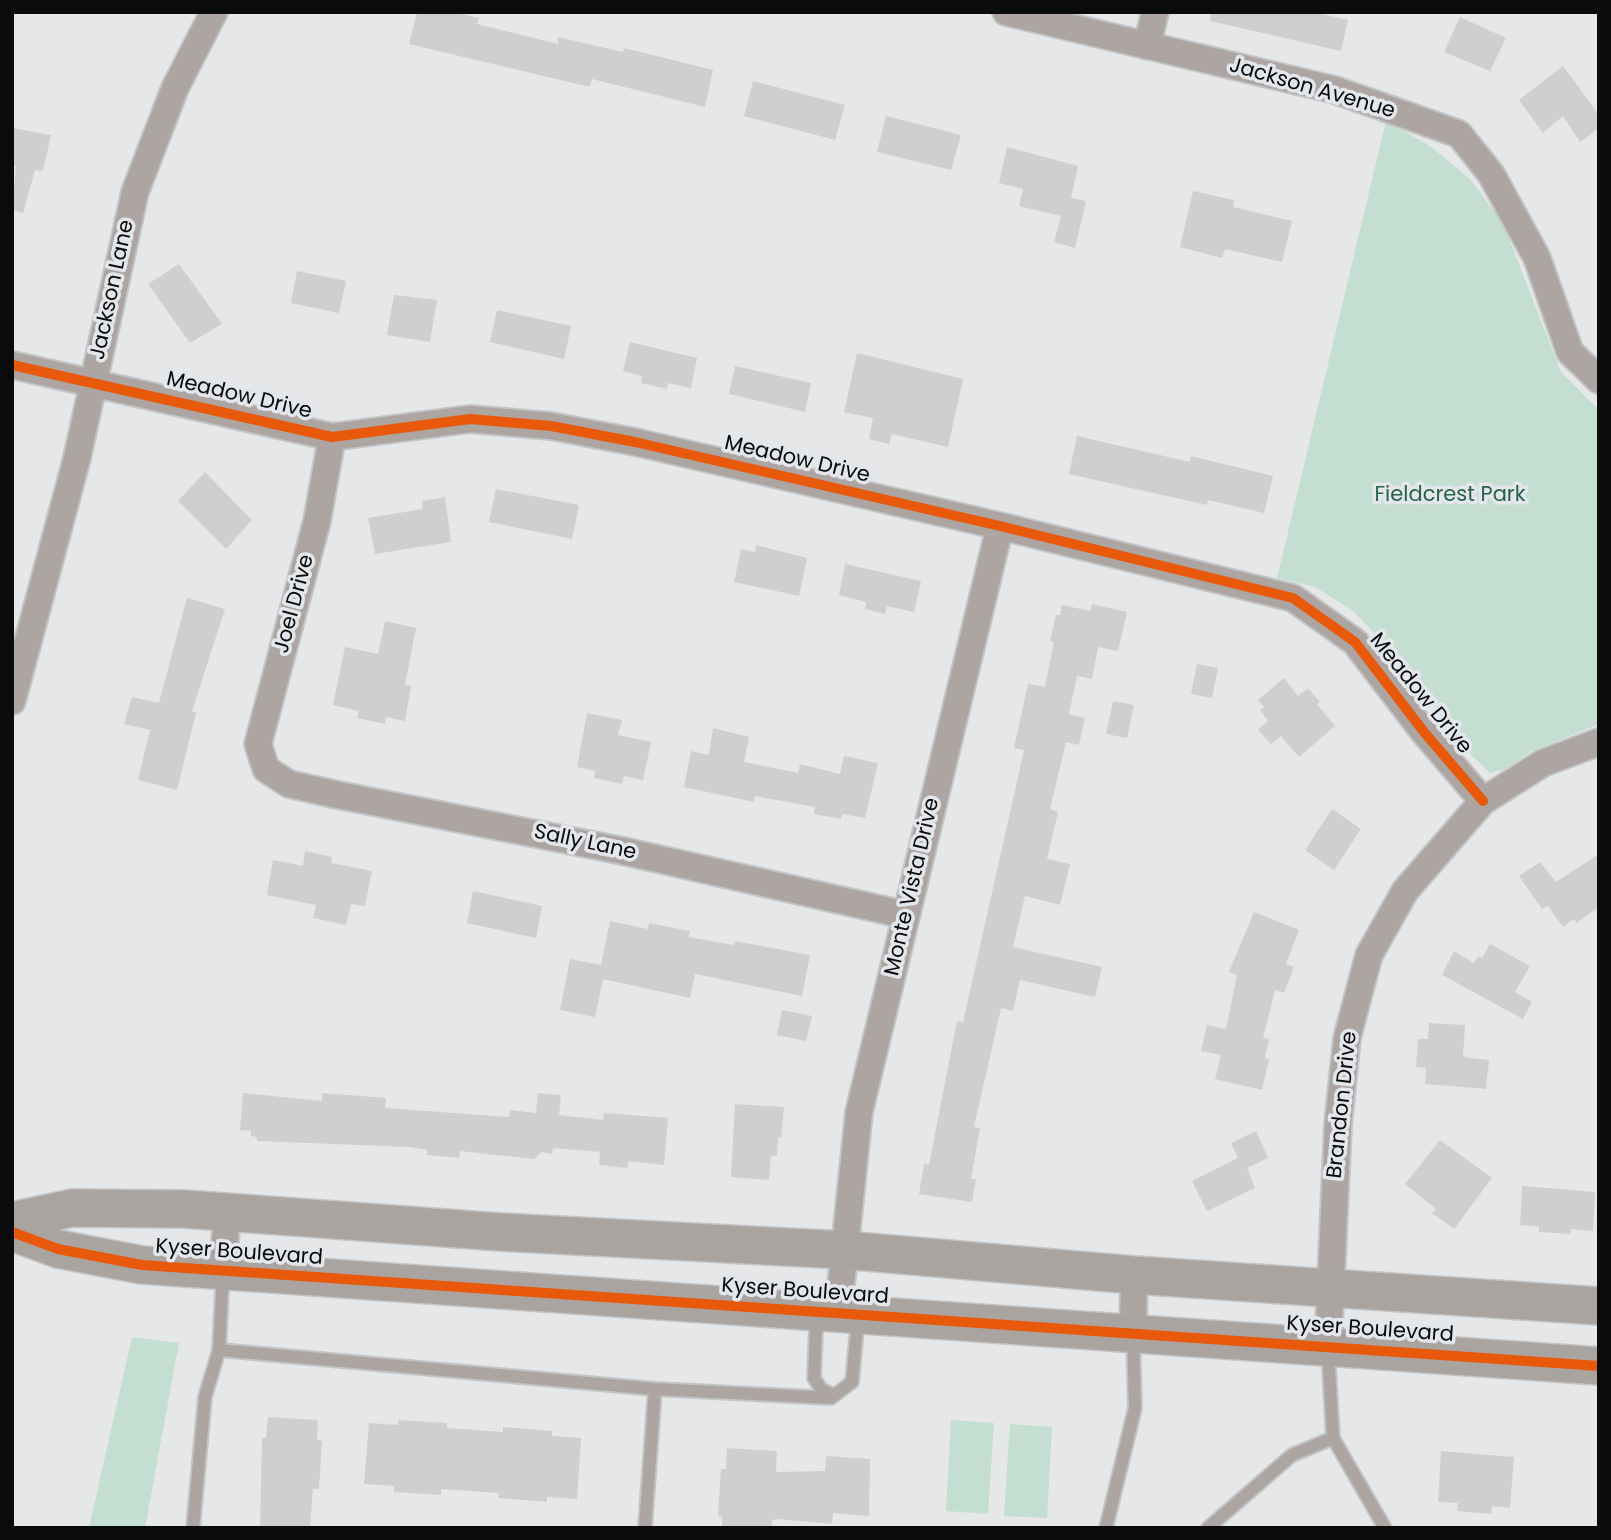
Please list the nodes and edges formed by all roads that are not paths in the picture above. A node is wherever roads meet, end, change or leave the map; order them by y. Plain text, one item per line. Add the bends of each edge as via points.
1 (214, 12) edge
2 (1006, 12) edge
3 (1155, 12) edge
4 (1147, 46) junction
5 (12, 365) edge
6 (1599, 380) edge
7 (93, 384) junction
8 (332, 437) junction
9 (1000, 526) junction
10 (12, 701) edge
11 (1599, 742) edge
12 (266, 769) joint
13 (1483, 801) junction
14 (906, 915) junction
15 (227, 1212) junction
16 (12, 1221) edge
17 (12, 1232) edge
18 (844, 1250) junction
19 (223, 1272) junction
20 (1135, 1275) junction
21 (1328, 1287) junction
22 (1599, 1306) edge
23 (838, 1314) junction
24 (1133, 1333) junction
25 (1328, 1347) junction
26 (219, 1350) junction
27 (1599, 1366) edge
28 (655, 1389) junction
29 (833, 1395) junction
30 (1333, 1438) junction
31 (193, 1528) edge
32 (645, 1528) edge
33 (1106, 1528) edge
34 (1208, 1528) edge
35 (1385, 1528) edge

1 - 7 street, Jackson Lane via 176,88 135,192
2 - 4 street, Jackson Avenue
3 - 4 street
4 - 6 street, Jackson Avenue via 1335,90 1459,134 1491,174 1537,258 1570,352
5 - 7 street, Meadow Drive
7 - 8 street, Meadow Drive
7 - 10 street, Jackson Lane via 78,458
8 - 9 street, Meadow Drive via 470,419 551,426
8 - 12 street, Joel Drive via 317,521 258,744
9 - 13 street, Meadow Drive via 1293,598 1355,642
9 - 14 street, Monte Vista Drive
11 - 13 street, Brandon Drive via 1543,762
12 - 14 street, Sally Lane via 289,784 623,850
13 - 21 street, Brandon Drive via 1405,891 1369,955 1347,1038
14 - 18 street, Monte Vista Drive via 859,1112
15 - 16 street, Kyser Boulevard via 72,1208
15 - 18 street, Kyser Boulevard
15 - 19 street
17 - 19 street, Kyser Boulevard via 82,1254
18 - 20 street, Kyser Boulevard
18 - 23 street, Monte Vista Drive
19 - 23 street, Kyser Boulevard
19 - 26 lane
20 - 21 street, Kyser Boulevard
20 - 24 street
21 - 22 street, Kyser Boulevard
21 - 25 street, Brandon Drive
23 - 24 street, Kyser Boulevard
23 - 29 lane via 857,1329 852,1382
23 - 29 lane via 816,1329 814,1378 821,1389
24 - 25 street, Kyser Boulevard
24 - 33 lane via 1135,1408
25 - 27 street, Kyser Boulevard
25 - 30 lane
26 - 28 lane
26 - 31 lane via 205,1397
28 - 29 lane
28 - 32 lane
30 - 34 lane via 1292,1455
30 - 35 lane

